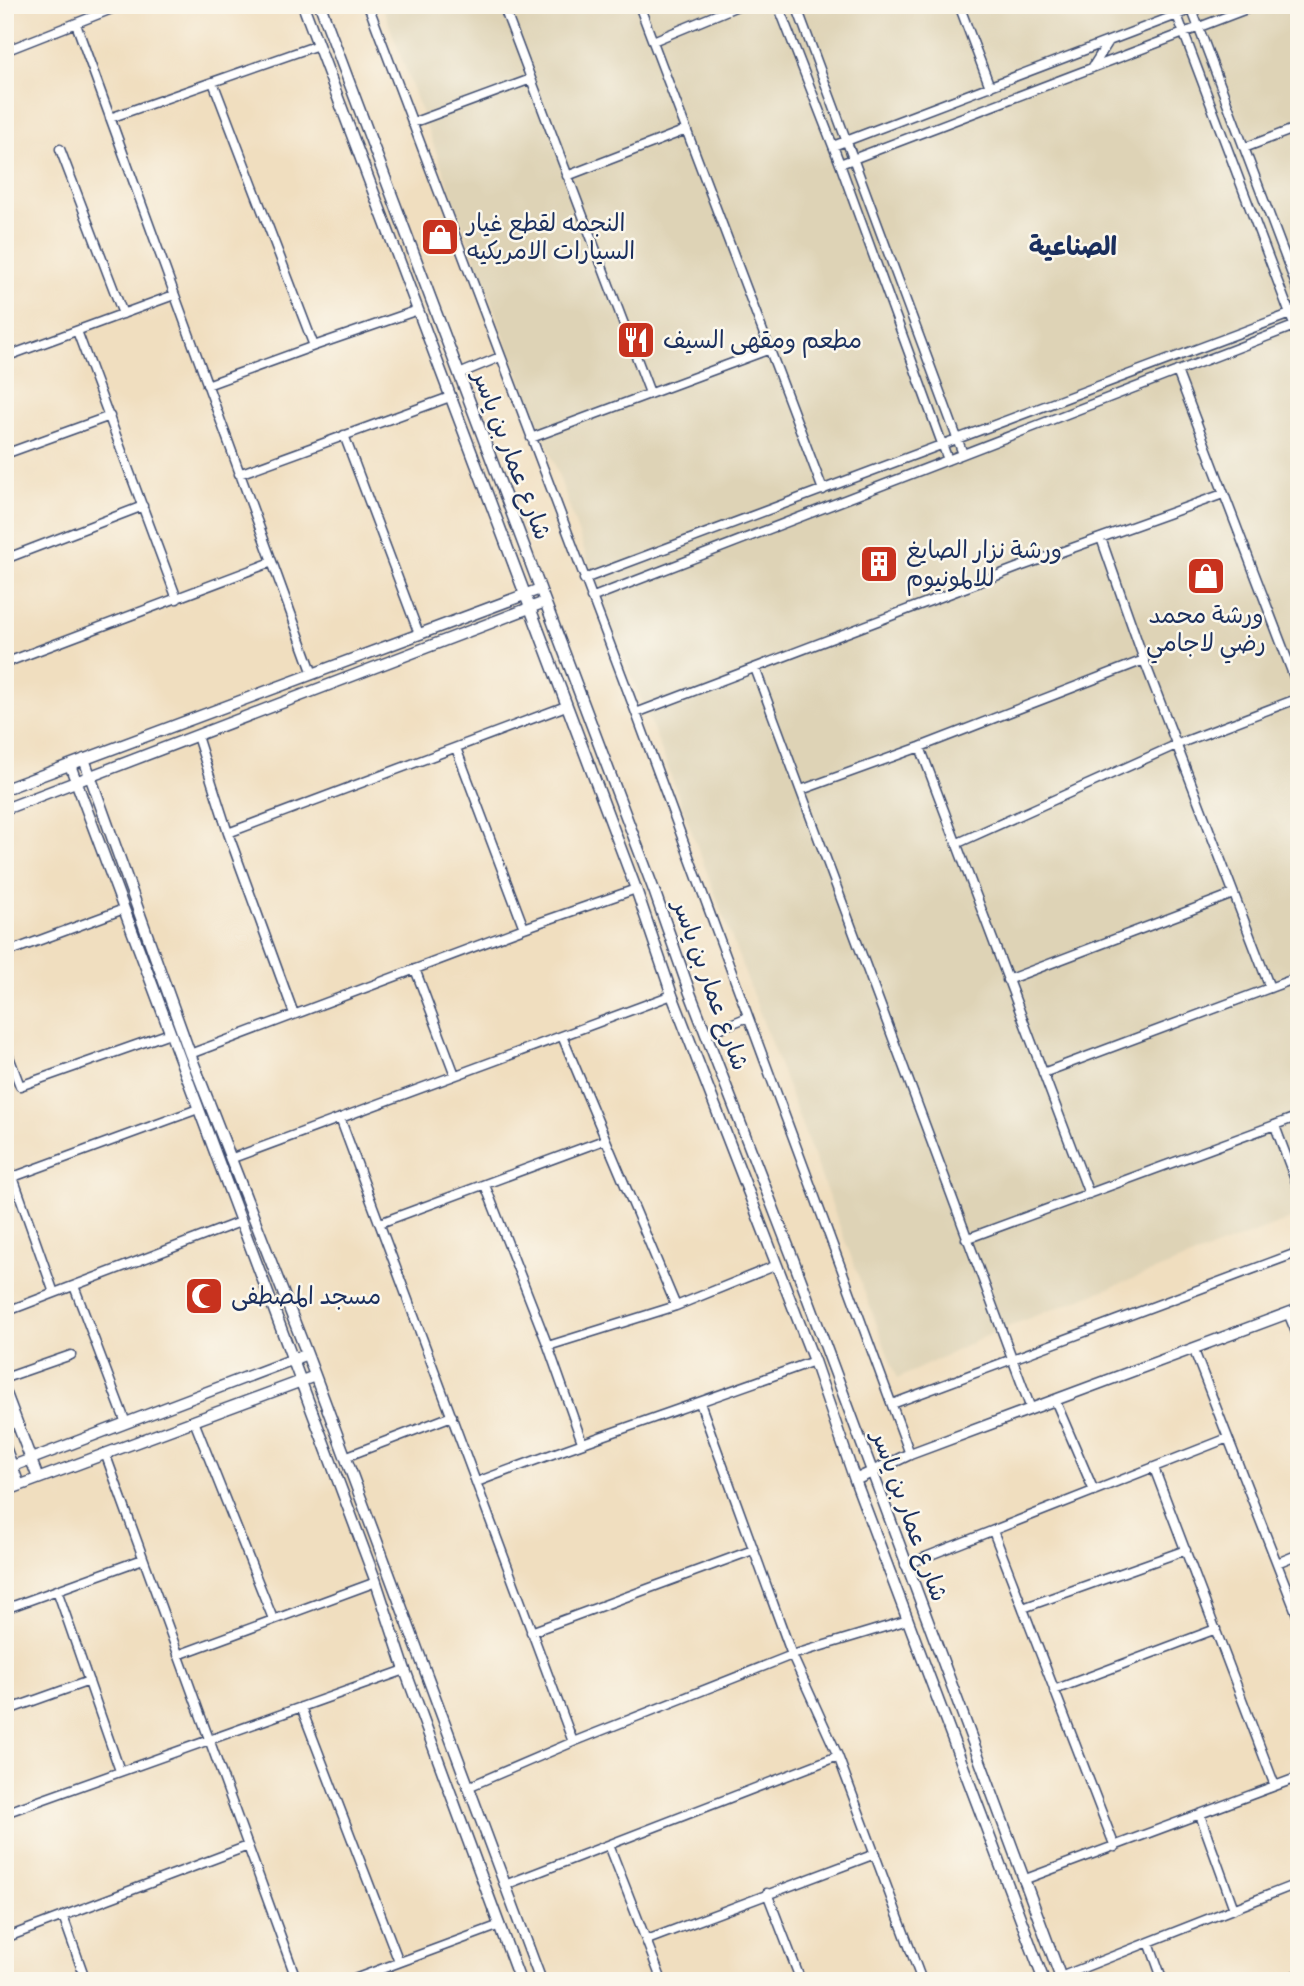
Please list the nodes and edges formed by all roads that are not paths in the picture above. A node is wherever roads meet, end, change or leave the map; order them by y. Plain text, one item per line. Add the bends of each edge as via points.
1 (122, 5) edge
2 (303, 5) edge
3 (320, 5) edge
4 (368, 5) edge
5 (503, 5) edge
6 (639, 5) edge
7 (740, 5) edge
8 (778, 5) edge
9 (796, 5) edge
10 (959, 5) edge
11 (1203, 5) edge
12 (1257, 5) edge
13 (1192, 10) junction
14 (1177, 15) junction
15 (76, 24) junction
16 (1198, 27) junction
17 (1183, 33) junction
18 (653, 41) junction
19 (1109, 41) junction
20 (318, 45) junction
21 (5, 51) edge
22 (1093, 68) junction
23 (531, 79) junction
24 (213, 82) junction
25 (990, 87) junction
26 (110, 118) junction
27 (412, 123) junction
28 (1299, 127) edge
29 (686, 130) junction
30 (846, 142) junction
31 (833, 146) junction
32 (1244, 148) junction
33 (60, 149) dead end
34 (853, 159) junction
35 (840, 164) junction
36 (567, 176) junction
37 (1299, 293) edge
38 (174, 295) junction
39 (1299, 304) edge
40 (418, 310) junction
41 (123, 314) junction
42 (1294, 315) edge
43 (1294, 326) junction
44 (77, 331) junction
45 (1299, 338) edge
46 (314, 346) junction
47 (769, 349) junction
48 (5, 357) edge
49 (500, 357) junction
50 (1177, 371) junction
51 (459, 374) junction
52 (207, 385) junction
53 (650, 393) junction
54 (450, 397) junction
55 (110, 416) junction
56 (344, 435) junction
57 (531, 438) junction
58 (958, 439) junction
59 (942, 445) junction
60 (5, 454) edge
61 (963, 454) junction
62 (948, 460) junction
63 (239, 474) junction
64 (823, 490) junction
65 (1223, 494) junction
66 (143, 506) junction
67 (1101, 538) junction
68 (5, 559) edge
69 (272, 562) junction
70 (584, 579) junction
71 (540, 589) junction
72 (525, 595) junction
73 (591, 598) junction
74 (177, 599) junction
75 (545, 602) junction
76 (530, 608) junction
77 (419, 634) junction
78 (1144, 660) junction
79 (5, 663) edge
80 (755, 668) junction
81 (313, 674) junction
82 (1299, 690) edge
83 (1299, 698) edge
84 (566, 706) junction
85 (636, 713) junction
86 (197, 736) junction
87 (1178, 744) junction
88 (920, 747) junction
89 (456, 748) junction
90 (84, 760) junction
91 (70, 765) junction
92 (90, 776) junction
93 (77, 782) junction
94 (5, 789) edge
95 (801, 790) junction
96 (5, 809) edge
97 (228, 833) junction
98 (958, 843) junction
99 (636, 889) junction
100 (1233, 894) junction
101 (124, 909) junction
102 (524, 928) junction
103 (5, 953) edge
104 (415, 969) junction
105 (1299, 977) edge
106 (1007, 979) junction
107 (1270, 988) junction
108 (672, 995) junction
109 (294, 1014) junction
110 (748, 1017) junction
111 (170, 1033) junction
112 (706, 1034) junction
113 (562, 1036) junction
114 (5, 1046) edge
115 (190, 1054) junction
116 (1043, 1073) junction
117 (455, 1075) junction
118 (198, 1110) junction
119 (1299, 1116) edge
120 (340, 1118) junction
121 (1275, 1126) junction
122 (604, 1139) junction
123 (230, 1159) junction
124 (485, 1185) junction
125 (1299, 1190) edge
126 (1089, 1194) junction
127 (240, 1222) junction
128 (380, 1223) junction
129 (966, 1239) junction
130 (1299, 1252) edge
131 (777, 1265) junction
132 (74, 1286) junction
133 (54, 1293) junction
134 (676, 1306) junction
135 (1299, 1309) edge
136 (5, 1312) edge
137 (1288, 1313) junction
138 (1299, 1340) edge
139 (548, 1346) junction
140 (1193, 1348) junction
141 (307, 1354) junction
142 (71, 1355) dead end
143 (292, 1360) junction
144 (814, 1361) junction
145 (1013, 1361) junction
146 (315, 1376) junction
147 (5, 1378) edge
148 (300, 1382) junction
149 (5, 1391) edge
150 (1055, 1400) junction
151 (700, 1403) junction
152 (892, 1404) junction
153 (1031, 1409) junction
154 (452, 1416) junction
155 (194, 1421) junction
156 (126, 1423) junction
157 (1228, 1438) junction
158 (582, 1442) junction
159 (5, 1447) edge
160 (105, 1454) junction
161 (911, 1454) junction
162 (345, 1457) junction
163 (31, 1459) junction
164 (9, 1468) edge
165 (1154, 1468) junction
166 (871, 1474) junction
167 (38, 1478) junction
168 (855, 1480) junction
169 (477, 1482) junction
170 (19, 1485) junction
171 (5, 1490) edge
172 (1094, 1491) junction
173 (993, 1531) junction
174 (753, 1550) junction
175 (1186, 1550) junction
176 (1299, 1554) edge
177 (143, 1559) junction
178 (1277, 1563) junction
179 (905, 1565) junction
180 (376, 1582) junction
181 (57, 1590) junction
182 (1023, 1608) junction
183 (5, 1609) edge
184 (273, 1619) junction
185 (908, 1620) junction
186 (1299, 1620) edge
187 (1216, 1629) junction
188 (531, 1632) junction
189 (178, 1655) junction
190 (792, 1655) junction
191 (405, 1670) junction
192 (89, 1681) junction
193 (1054, 1690) junction
194 (301, 1707) junction
195 (5, 1711) edge
196 (208, 1739) junction
197 (573, 1742) junction
198 (838, 1756) junction
199 (120, 1771) junction
200 (1299, 1777) edge
201 (1276, 1786) junction
202 (468, 1787) junction
203 (5, 1813) edge
204 (1200, 1815) junction
205 (609, 1845) junction
206 (248, 1846) junction
207 (1115, 1847) junction
208 (874, 1854) junction
209 (1023, 1880) junction
210 (1299, 1883) edge
211 (505, 1885) junction
212 (767, 1894) junction
213 (1234, 1909) junction
214 (63, 1916) junction
215 (499, 1925) junction
216 (5, 1938) edge
217 (647, 1940) junction
218 (1149, 1942) junction
219 (399, 1962) junction
220 (1299, 1974) edge
221 (1061, 1979) edge
222 (86, 1981) edge
223 (297, 1981) edge
224 (349, 1981) edge
225 (520, 1981) edge
226 (541, 1981) edge
227 (662, 1981) edge
228 (801, 1981) edge
229 (922, 1981) edge
230 (1044, 1981) edge
231 (1163, 1981) edge
232 (1281, 1981) edge

1 - 15 street
2 - 20 street, شارع عمار بن ياسر
3 - 51 street, شارع عمار بن ياسر
4 - 27 street
5 - 23 street
6 - 18 street
7 - 18 street
8 - 31 street
9 - 30 street
10 - 25 street
11 - 13 street
12 - 16 street
13 - 14 street
13 - 16 street
14 - 17 street
14 - 19 street
15 - 21 street
15 - 26 street
16 - 17 street
16 - 32 street
17 - 22 street
17 - 42 street
18 - 29 street
19 - 22 street
19 - 25 street
20 - 24 street
20 - 40 street, شارع عمار بن ياسر
22 - 34 street
23 - 27 street
23 - 36 street
24 - 26 street
24 - 46 street
25 - 30 street
26 - 38 street
27 - 49 street
28 - 32 street
29 - 36 street
29 - 47 street
30 - 31 street
30 - 34 street
31 - 35 street
32 - 37 street
33 - 41 street
34 - 35 street
34 - 58 street
35 - 59 street
36 - 53 street
38 - 41 street
38 - 52 street
39 - 42 street
40 - 46 street
40 - 54 street, شارع عمار بن ياسر
41 - 44 street
42 - 43 street
42 - 58 street
43 - 45 street
43 - 50 street
44 - 48 street
44 - 55 street
46 - 52 street
47 - 53 street
47 - 64 street
49 - 51 street
49 - 57 street
50 - 61 street
50 - 65 street
51 - 71 street, شارع عمار بن ياسر
52 - 63 street
53 - 57 street
54 - 56 street
54 - 72 street, شارع عمار بن ياسر
55 - 60 street
55 - 66 street
56 - 63 street
56 - 77 street
57 - 70 street
58 - 59 street
58 - 61 street
59 - 62 street
59 - 64 street
61 - 62 street
62 - 73 street
63 - 69 street
64 - 70 street
65 - 67 street
65 - 82 street
66 - 68 street
66 - 74 street
67 - 78 street
67 - 80 street
69 - 74 street
69 - 81 street
70 - 73 street
71 - 72 street
71 - 75 street, شارع عمار بن ياسر
72 - 76 street, شارع عمار بن ياسر
72 - 77 street
73 - 85 street
74 - 79 street
75 - 76 street
75 - 112 street, شارع عمار بن ياسر
76 - 84 street, شارع عمار بن ياسر
76 - 86 street
77 - 81 street
78 - 87 street
78 - 88 street
80 - 85 street
80 - 95 street
81 - 90 street
83 - 87 street
84 - 89 street
84 - 99 street, شارع عمار بن ياسر
85 - 110 street
86 - 92 street
86 - 97 street
87 - 98 street
87 - 100 street
88 - 95 street
88 - 98 street
89 - 97 street
89 - 102 street
90 - 91 street
90 - 92 street
91 - 93 street
91 - 94 street
92 - 93 street
92 - 115 street
93 - 96 street
93 - 101 street
95 - 129 street
97 - 109 street
98 - 106 street
99 - 102 street
99 - 108 street, شارع عمار بن ياسر
100 - 106 street
100 - 107 street
101 - 103 street
101 - 111 street
102 - 104 street
104 - 109 street
104 - 117 street
105 - 107 street
106 - 116 street
107 - 116 street
108 - 113 street
108 - 131 street, شارع عمار بن ياسر
109 - 115 street
110 - 112 street
110 - 152 street
111 - 114 street via 20,1086
111 - 118 street
112 - 166 street, شارع عمار بن ياسر
113 - 117 street
113 - 122 street
115 - 123 street
116 - 126 street
117 - 120 street
118 - 127 street
118 - 133 street via 13,1177
119 - 121 street
120 - 123 street
120 - 128 street
121 - 125 street
121 - 126 street
122 - 124 street
122 - 134 street
123 - 141 street
124 - 128 street
124 - 139 street
126 - 129 street
127 - 132 street
127 - 143 street
128 - 154 street
129 - 145 street
130 - 145 street
131 - 134 street
131 - 144 street, شارع عمار بن ياسر
132 - 133 street
132 - 156 street
133 - 136 street
134 - 139 street
135 - 137 street
137 - 138 street
137 - 140 street
139 - 158 street
140 - 150 street
140 - 157 street
141 - 143 street
141 - 146 street
142 - 147 street
143 - 148 street
143 - 156 street
144 - 151 street
144 - 168 street, شارع عمار بن ياسر
145 - 152 street
145 - 153 street
146 - 148 street
146 - 162 street
148 - 155 street
148 - 180 street
149 - 163 street
150 - 153 street
150 - 172 street
151 - 158 street
151 - 174 street
152 - 161 street
153 - 161 street
154 - 162 street
154 - 169 street
155 - 160 street
155 - 184 street
156 - 163 street
157 - 165 street
157 - 178 street
158 - 169 street
159 - 164 street
160 - 167 street
160 - 177 street
161 - 166 street
162 - 202 street
163 - 164 street
163 - 167 street
164 - 170 street
165 - 172 street
165 - 175 street
166 - 168 street
166 - 179 street, شارع عمار بن ياسر
167 - 170 street
168 - 185 street, شارع عمار بن ياسر
169 - 188 street
170 - 171 street
172 - 173 street
173 - 179 street
173 - 182 street
174 - 188 street
174 - 190 street
175 - 182 street
175 - 187 street
176 - 178 street
177 - 181 street
177 - 189 street
178 - 186 street
179 - 209 street, شارع عمار بن ياسر
180 - 184 street
180 - 191 street
181 - 183 street
181 - 192 street
182 - 193 street
184 - 189 street
185 - 190 street
185 - 230 street, شارع عمار بن ياسر
187 - 193 street
187 - 201 street
188 - 197 street
189 - 196 street
190 - 197 street
190 - 198 street
191 - 194 street
191 - 215 street
192 - 195 street
192 - 199 street
193 - 207 street
194 - 196 street
194 - 219 street
196 - 199 street
196 - 206 street
197 - 202 street
198 - 205 street
198 - 208 street
199 - 203 street
200 - 201 street
201 - 204 street
202 - 211 street
204 - 207 street
204 - 213 street
205 - 211 street
205 - 217 street
206 - 214 street
206 - 223 street
207 - 209 street
208 - 212 street
208 - 229 street
209 - 221 street, شارع عمار بن ياسر
210 - 213 street
211 - 226 street
212 - 217 street
212 - 228 street
213 - 218 street
214 - 216 street
214 - 222 street
215 - 219 street
215 - 225 street
217 - 227 street
218 - 221 street
218 - 231 street
219 - 224 street
220 - 232 street

